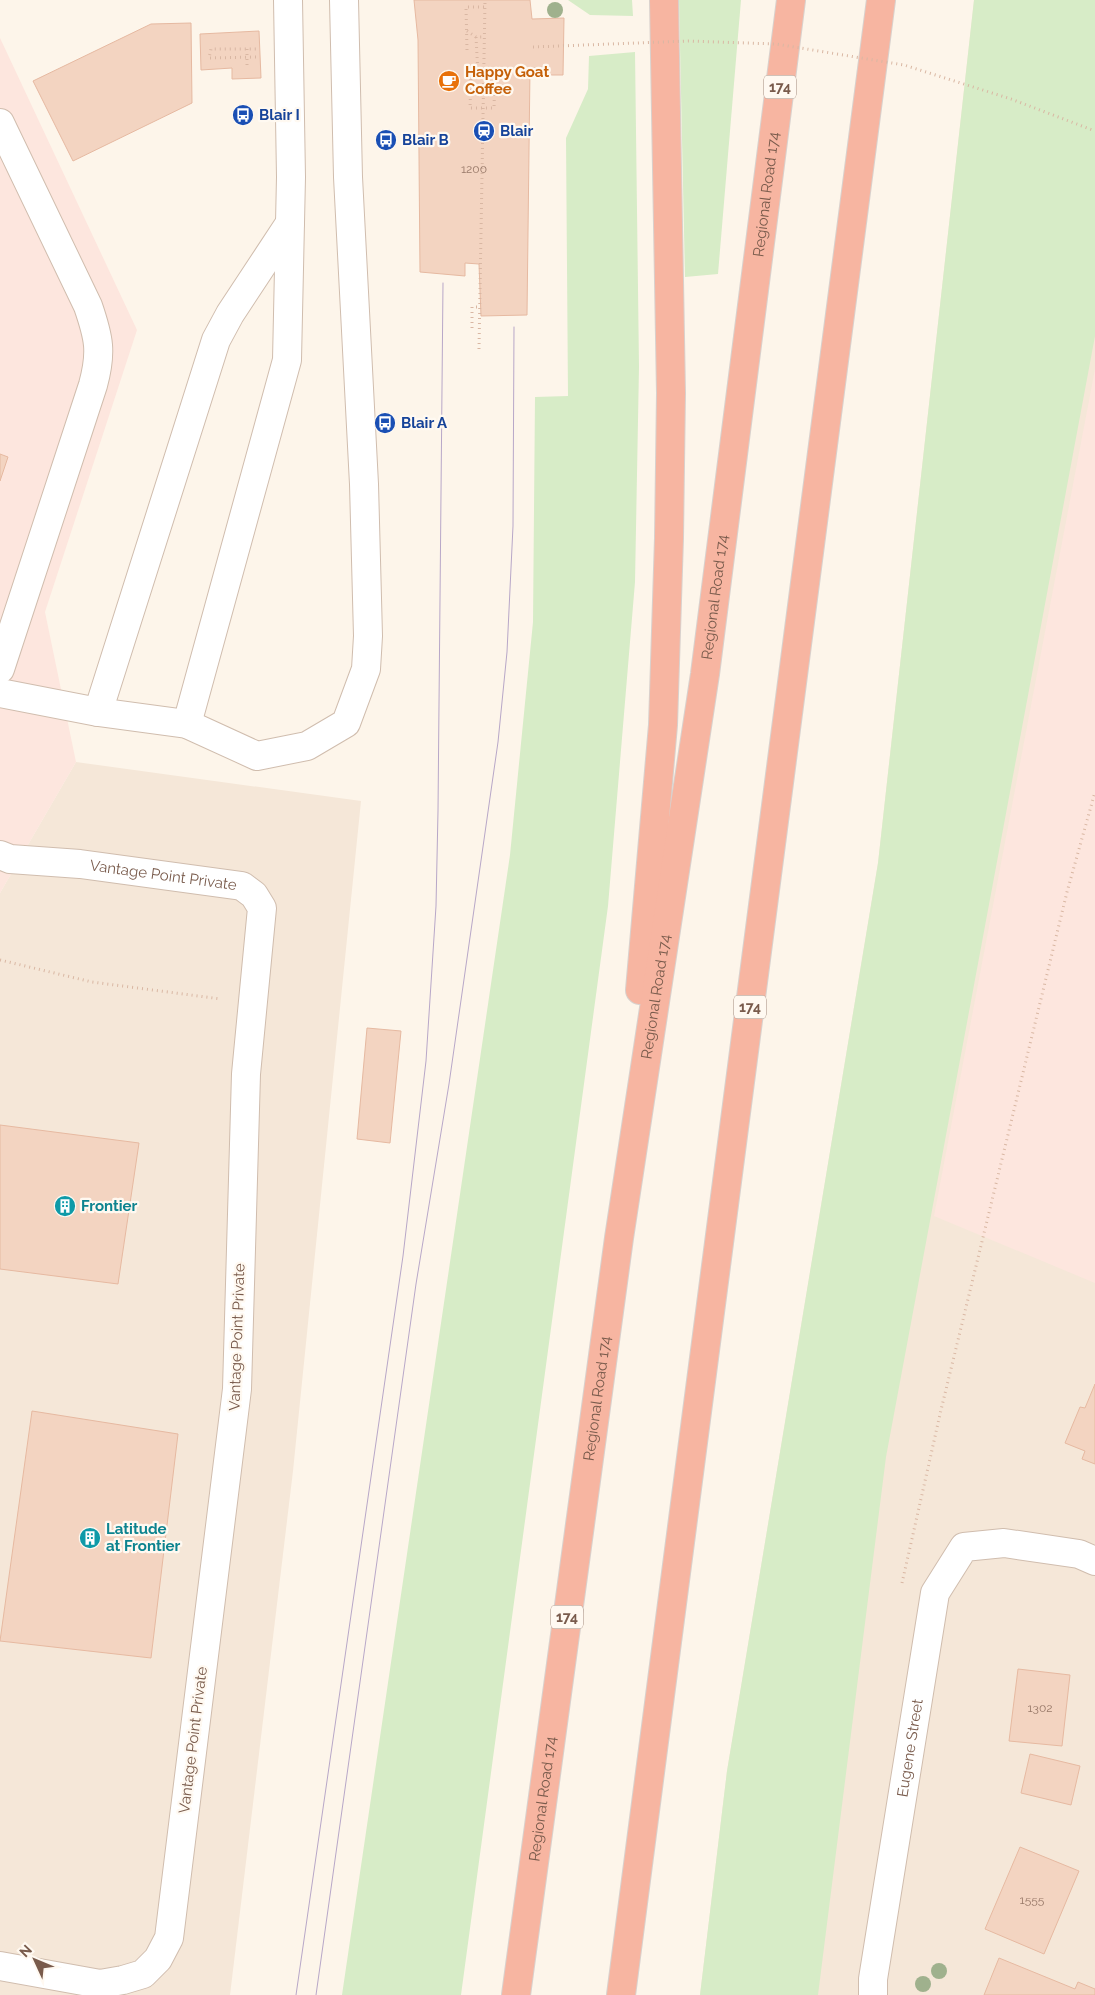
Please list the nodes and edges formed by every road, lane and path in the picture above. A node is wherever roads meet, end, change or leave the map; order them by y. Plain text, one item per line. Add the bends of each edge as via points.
1 (288, 0) edge
2 (344, 0) edge
3 (485, 0) edge
4 (664, 0) edge
5 (791, 0) edge
6 (881, 0) edge
7 (485, 7) junction
8 (466, 31) junction
9 (476, 37) junction
10 (484, 37) junction
11 (533, 48) dead end
12 (260, 49) dead end
13 (247, 50) junction
14 (467, 50) dead end
15 (260, 57) dead end
16 (246, 58) junction
17 (495, 73) dead end
18 (471, 74) dead end
19 (478, 74) dead end
20 (483, 108) junction
21 (0, 123) edge
22 (1095, 131) edge
23 (290, 223) junction
24 (479, 307) junction
25 (472, 328) dead end
26 (479, 349) dead end
27 (0, 668) edge
28 (0, 693) edge
29 (98, 712) junction
30 (187, 724) junction
31 (1095, 792) edge
32 (0, 855) edge
33 (0, 960) edge
34 (253, 1004) junction
35 (619, 1238) junction
36 (1095, 1561) edge
37 (902, 1585) dead end
38 (0, 1966) edge
39 (516, 1995) edge
40 (621, 1995) edge
41 (873, 1995) edge

1 - 23 street
2 - 30 street via 348,177 364,484 366,669 346,723 307,746 257,756
3 - 7 path
4 - 35 highway via 671,402 663,715
5 - 35 highway, Regional Road 174 / 174 via 705,674
6 - 40 highway, 174
7 - 8 path via 466,7
7 - 10 path
8 - 9 path
8 - 14 path
9 - 10 path
9 - 19 path
10 - 20 path
11 - 22 path, bridge via 688,41 776,44 904,65 1011,99
12 - 13 path
13 - 16 path via 247,65
13 - 16 path via 210,49 210,58
15 - 16 path
17 - 20 path via 494,108
18 - 20 path via 470,108
20 - 24 path
21 - 27 street via 88,306 96,328 99,364
23 - 29 street via 216,340
23 - 30 street via 287,360
24 - 25 path via 472,307
24 - 26 path
28 - 29 street
29 - 30 street
31 - 37 path via 1067,892 943,1401
32 - 34 street, Vantage Point Private via 242,886 254,895 262,908
33 - 34 path via 92,982
34 - 38 street, Vantage Point Private via 246,1093 237,1388 168,1938 158,1959 143,1974 100,1984
35 - 39 highway, Regional Road 174 / 174
36 - 41 street, Eugene Street via 1079,1554 1004,1543 964,1547 935,1593

